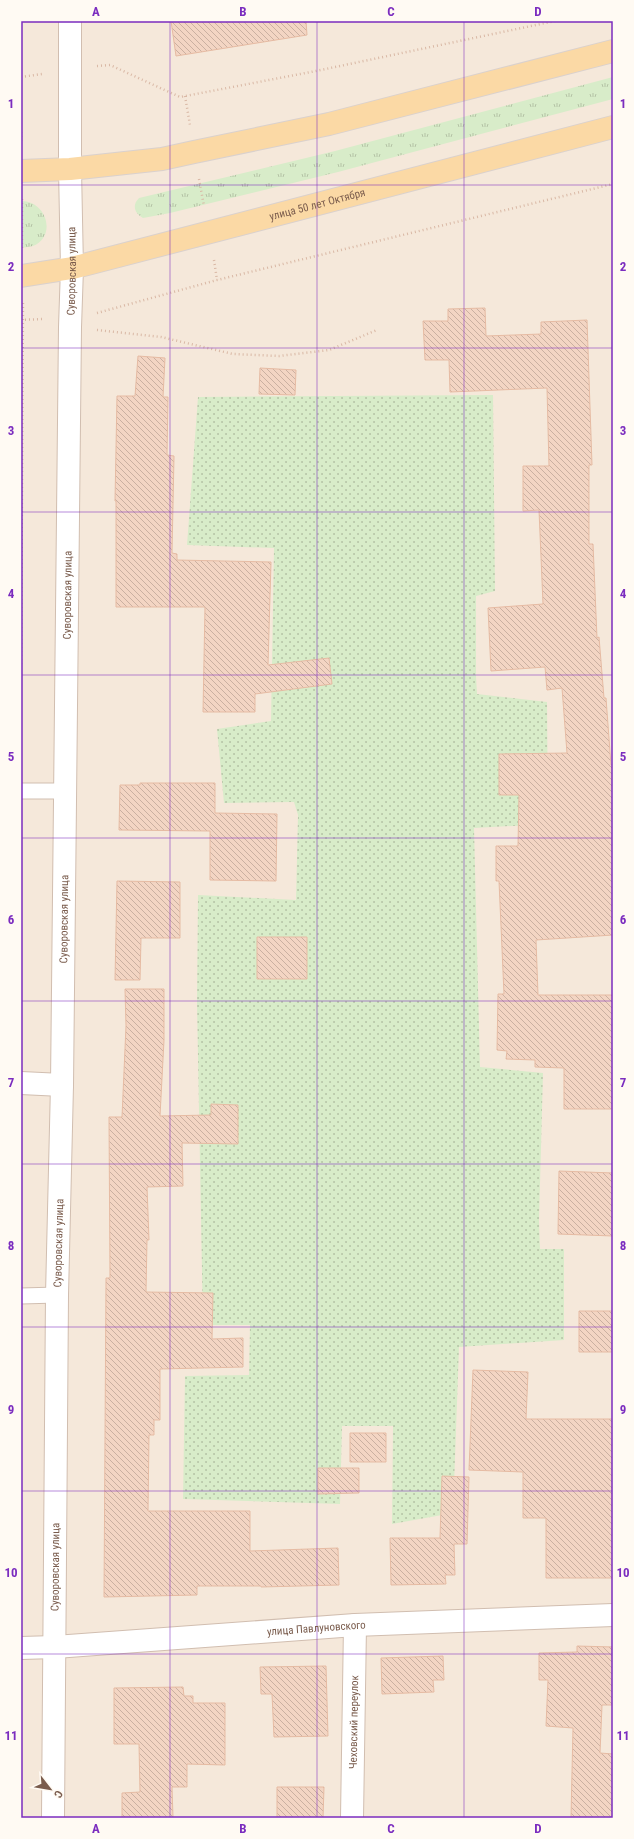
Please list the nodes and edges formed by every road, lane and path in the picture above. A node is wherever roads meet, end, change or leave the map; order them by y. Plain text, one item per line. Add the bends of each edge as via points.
1 (70, 21) edge
2 (555, 21) edge
3 (613, 52) edge
4 (70, 70) junction
5 (21, 77) edge
6 (185, 96) junction
7 (613, 127) edge
8 (21, 132) edge
9 (194, 152) junction
10 (70, 169) junction
11 (21, 171) edge
12 (613, 184) edge
13 (208, 232) junction
14 (72, 268) junction
15 (22, 276) edge
16 (217, 280) junction
17 (112, 310) dead end
18 (70, 327) junction
19 (377, 330) dead end
20 (21, 664) edge
21 (21, 791) edge
22 (65, 791) junction
23 (21, 1084) edge
24 (62, 1085) junction
25 (58, 1295) junction
26 (21, 1296) edge
27 (613, 1615) edge
28 (355, 1625) junction
29 (55, 1647) junction
30 (21, 1648) edge
31 (53, 1818) edge
32 (352, 1818) edge

1 - 4 street, Суворовская улица
2 - 6 path
3 - 9 main road via 329,124
4 - 5 path
4 - 6 path via 110,65 180,97
4 - 10 street, Суворовская улица
6 - 9 path
7 - 13 main road, улица 50 лет Октября
8 - 11 path
9 - 10 main road via 162,159
9 - 13 path
10 - 11 main road
10 - 14 street, Суворовская улица
11 - 15 path
12 - 16 path
13 - 14 main road, улица 50 лет Октября
13 - 16 path
14 - 15 main road, улица 50 лет Октября
14 - 18 street, Суворовская улица
15 - 20 path
16 - 17 path
18 - 19 path via 161,337 233,354 279,356 329,350
18 - 22 street, Суворовская улица
21 - 22 lane
22 - 24 street, Суворовская улица
23 - 24 street
24 - 25 street, Суворовская улица
25 - 26 lane
25 - 29 street, Суворовская улица
27 - 28 street, улица Павлуновского
28 - 29 street, улица Павлуновского
28 - 32 street, Чеховский переулок
29 - 30 street, улица Павлуновского
29 - 31 street, Суворовская улица

